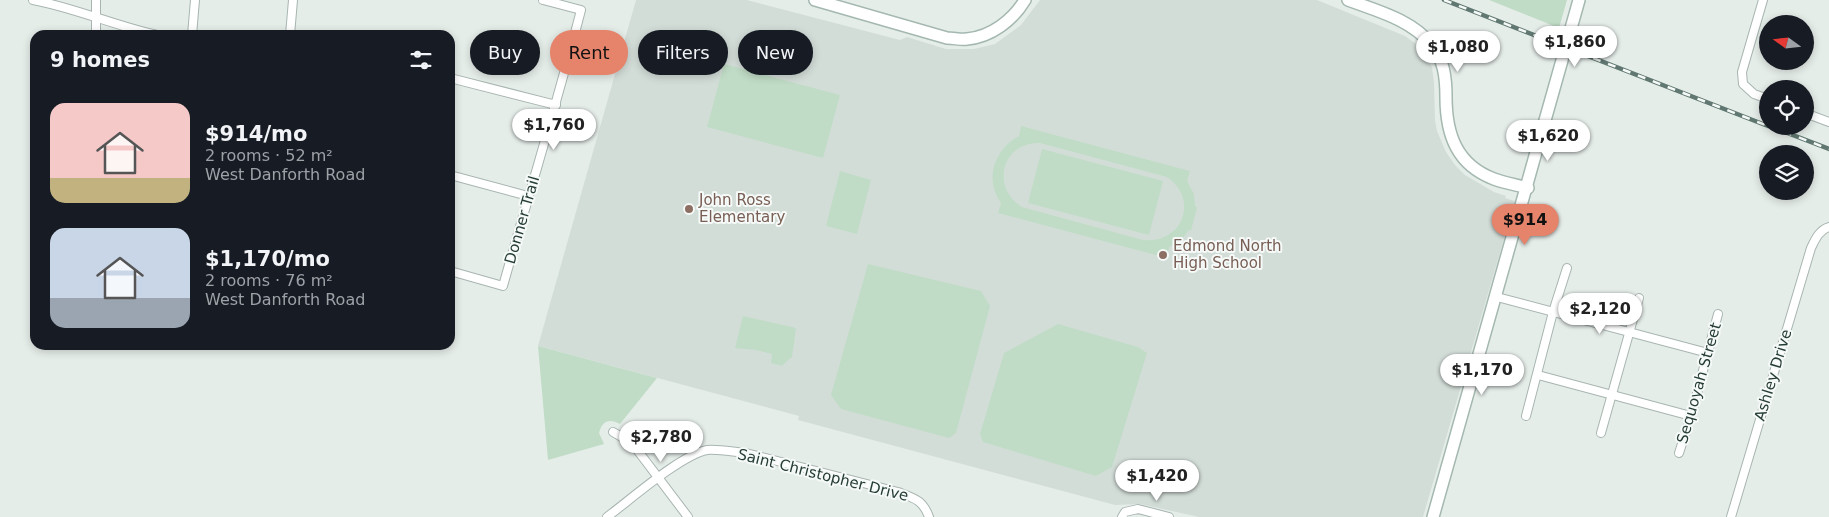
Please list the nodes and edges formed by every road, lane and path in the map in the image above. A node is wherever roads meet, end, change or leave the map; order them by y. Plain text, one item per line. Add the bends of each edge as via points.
1 (33, 0) edge
2 (96, 0) edge
3 (194, 0) edge
4 (293, 0) edge
5 (543, 0) edge
6 (815, 0) edge
7 (1026, 0) edge
8 (1348, 0) edge
9 (1579, 0) edge
10 (1762, 0) edge
11 (95, 16) junction
12 (96, 30) edge
13 (139, 30) edge
14 (192, 30) edge
15 (290, 30) edge
16 (455, 79) edge
17 (1759, 96) edge
18 (556, 105) junction
19 (1814, 116) edge
20 (1829, 122) edge
21 (455, 176) edge
22 (1528, 188) junction
23 (528, 196) junction
24 (1829, 227) edge
25 (1567, 268) dead end
26 (455, 272) edge
27 (1496, 297) junction
28 (1639, 298) dead end
29 (1553, 312) junction
30 (1718, 314) dead end
31 (1630, 331) junction
32 (1708, 353) junction
33 (1538, 375) junction
34 (1612, 395) junction
35 (1526, 416) dead end
36 (1692, 416) junction
37 (613, 432) dead end
38 (1601, 433) dead end
39 (1679, 453) dead end
40 (658, 478) junction
41 (608, 517) edge
42 (688, 517) edge
43 (929, 517) edge
44 (1122, 517) edge
45 (1169, 517) edge
46 (1434, 517) edge
47 (1731, 517) edge

1 - 11 street
2 - 11 street
3 - 14 street
4 - 15 street
5 - 18 street, Donner Trail via 581,10
6 - 7 main road via 947,38 967,39 984,35 1003,24
8 - 22 main road via 1399,19 1432,44 1444,72 1447,126 1457,150 1467,162 1494,179
9 - 22 main road
10 - 17 street via 1742,72 1743,84
11 - 12 street
11 - 13 street
16 - 18 street
18 - 23 street, Donner Trail
19 - 20 street
21 - 23 street
22 - 27 main road
23 - 26 street, Donner Trail via 503,286
24 - 47 street, Ashley Drive via 1818,234 1811,248
25 - 29 street
27 - 29 street
27 - 46 main road
28 - 31 street
29 - 31 street
29 - 33 street
30 - 32 street, Sequoyah Street
31 - 32 street
31 - 34 street
32 - 36 street, Sequoyah Street
33 - 34 street
33 - 35 street
34 - 36 street
34 - 38 street
36 - 39 street, Sequoyah Street
37 - 40 street via 632,444
40 - 41 street, Saint Christopher Drive
40 - 42 street
40 - 43 street, Saint Christopher Drive via 687,458 706,450 746,453 898,492 917,499
44 - 45 street via 1125,512 1138,509

